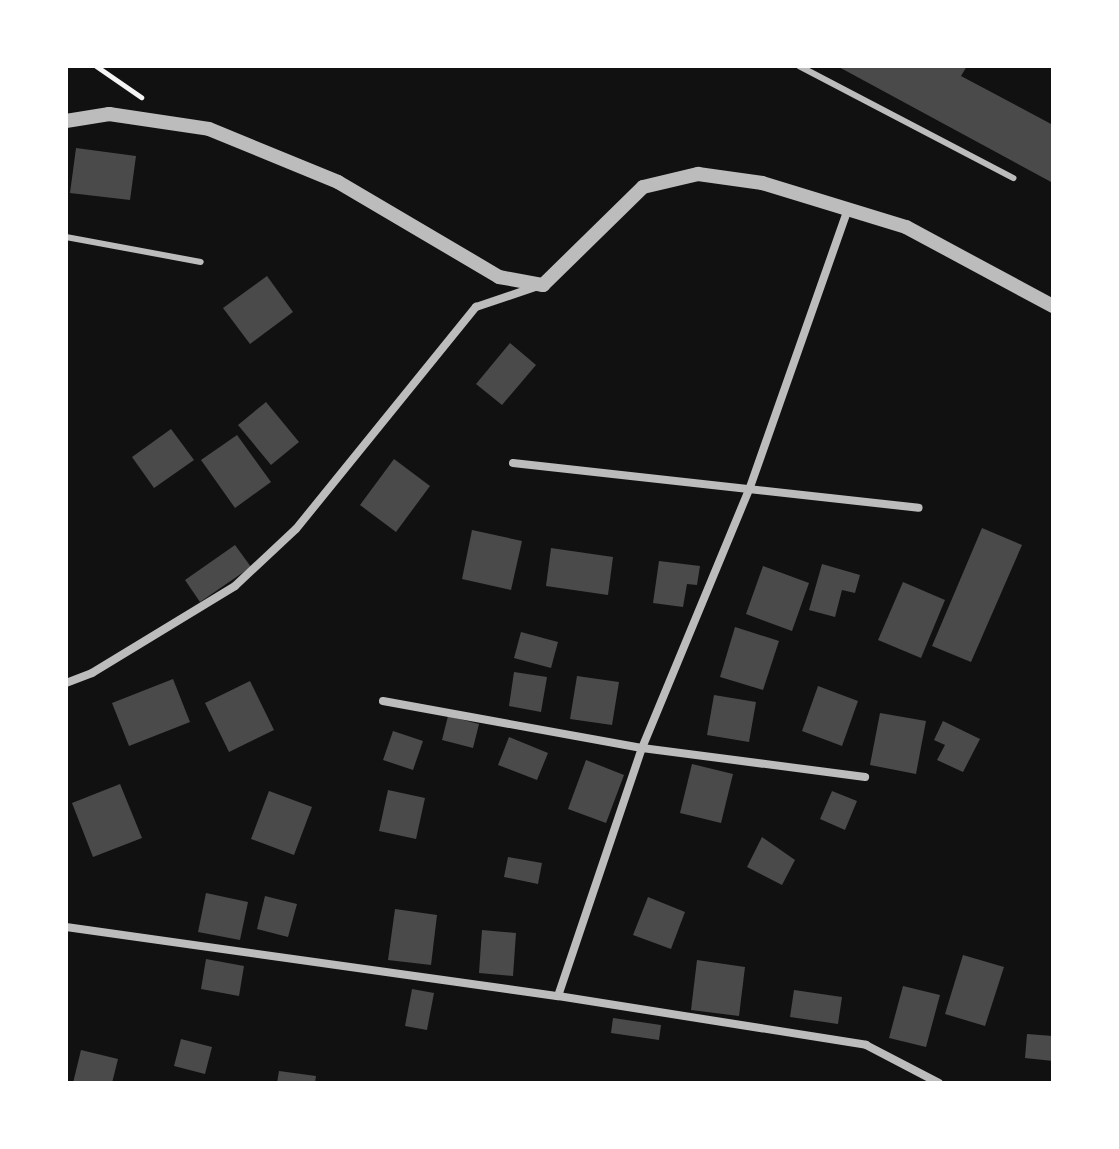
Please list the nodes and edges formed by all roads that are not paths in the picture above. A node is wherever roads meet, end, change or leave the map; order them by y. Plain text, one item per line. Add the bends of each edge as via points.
1 (799, 66) edge
2 (66, 121) edge
3 (1013, 178) dead end
4 (848, 209) junction
5 (66, 237) edge
6 (201, 262) dead end
7 (543, 285) junction
8 (1053, 306) edge
9 (513, 463) dead end
10 (749, 490) junction
11 (919, 508) dead end
12 (66, 683) edge
13 (383, 701) dead end
14 (642, 748) junction
15 (865, 777) dead end
16 (66, 927) edge
17 (558, 996) junction
18 (939, 1083) edge

1 - 3 lane
2 - 7 street via 109,114 209,129 338,182 499,277
4 - 7 street via 762,183 698,174 643,187
4 - 8 street via 906,227
4 - 10 street
5 - 6 lane
7 - 12 street via 476,307 296,529 235,586 92,673
9 - 10 street
10 - 11 street
10 - 14 street
13 - 14 street
14 - 15 street
14 - 17 street
16 - 17 street
17 - 18 street via 866,1045

